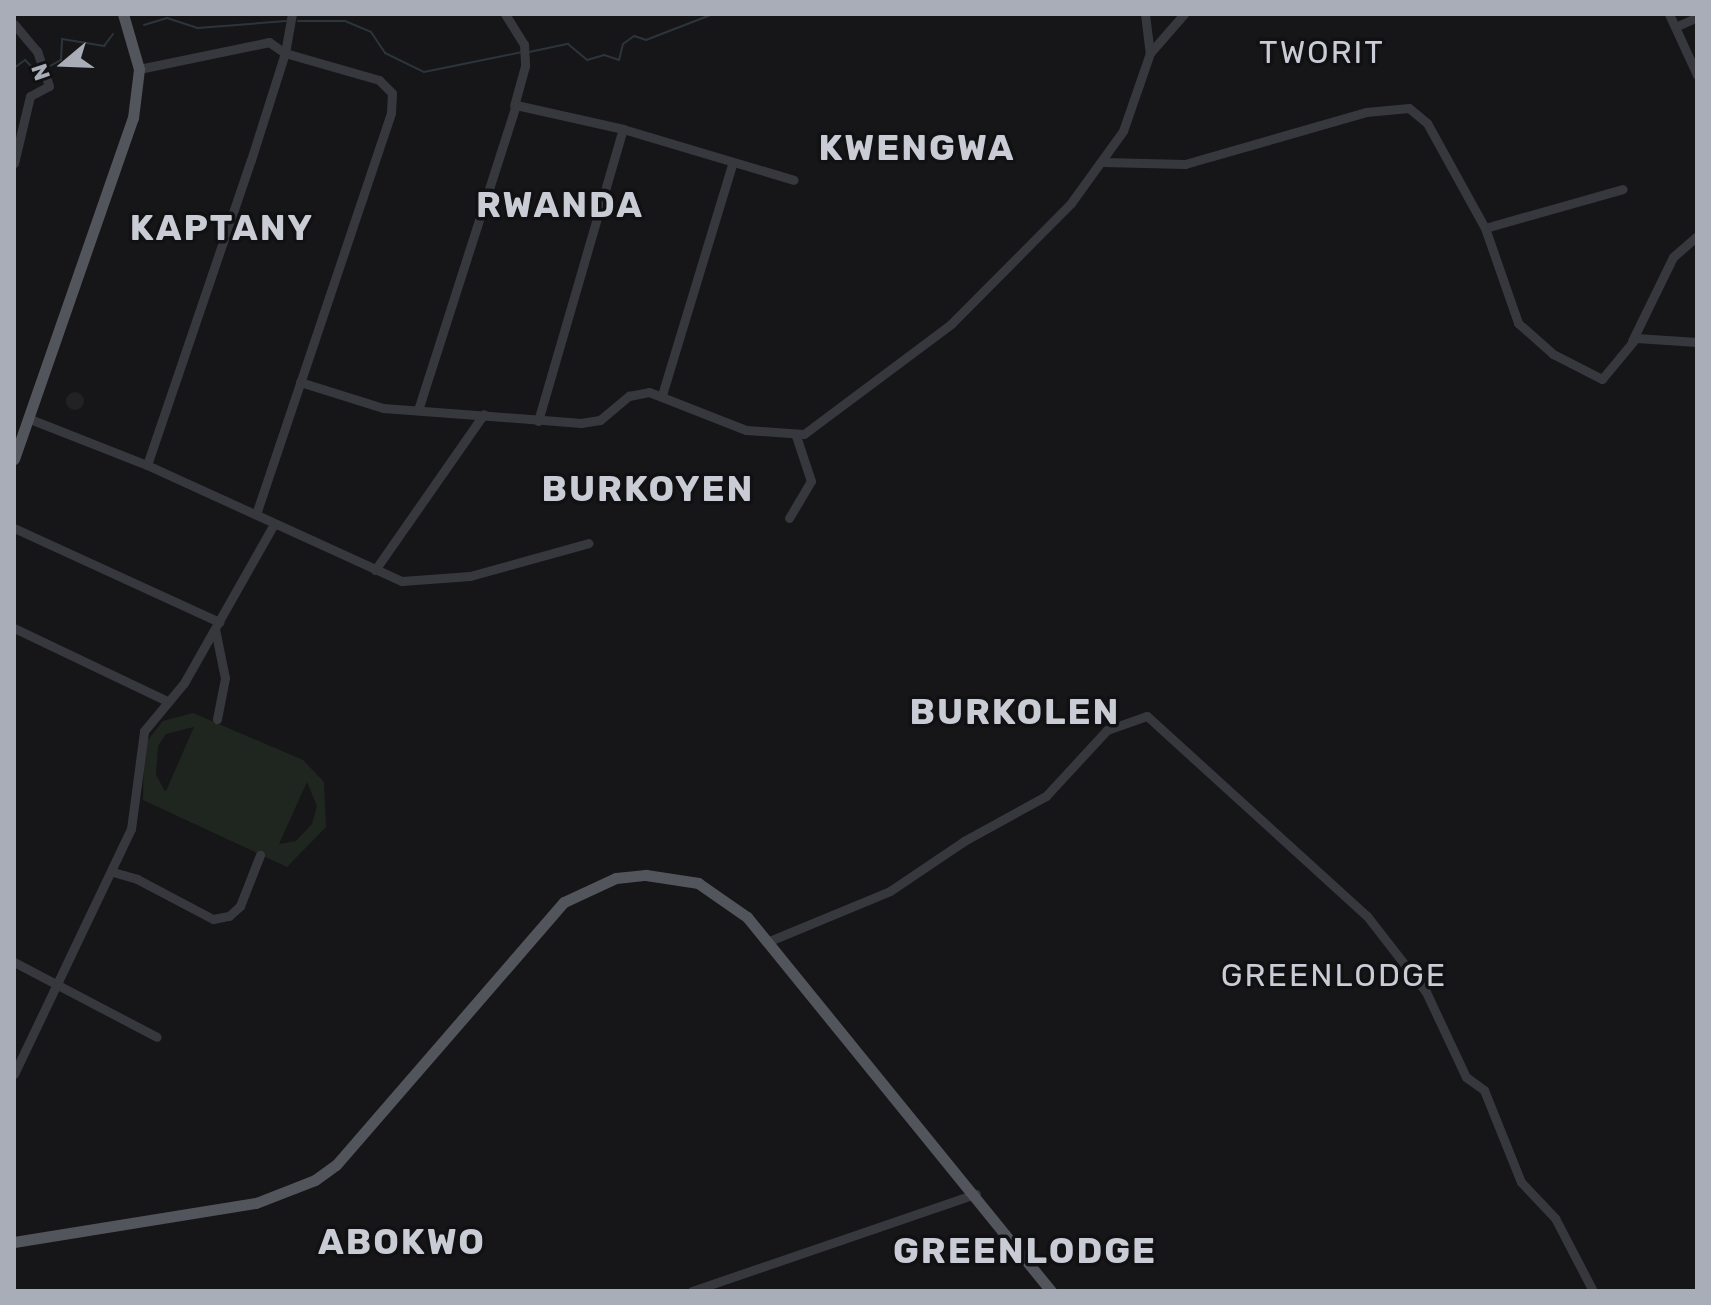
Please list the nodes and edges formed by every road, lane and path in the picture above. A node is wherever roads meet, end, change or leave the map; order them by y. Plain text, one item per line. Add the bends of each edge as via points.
1 (123, 14) edge
2 (292, 14) edge
3 (505, 14) edge
4 (1145, 14) edge
5 (1184, 14) edge
6 (1669, 14) edge
7 (1697, 17) edge
8 (14, 24) edge
9 (1675, 27) junction
10 (285, 53) junction
11 (1150, 53) junction
12 (139, 69) junction
13 (1697, 75) edge
14 (514, 106) junction
15 (623, 129) junction
16 (1103, 162) junction
17 (14, 163) edge
18 (732, 165) junction
19 (794, 180) dead end
20 (1623, 189) dead end
21 (1485, 228) junction
22 (1697, 236) edge
23 (1632, 341) junction
24 (1697, 342) edge
25 (300, 382) junction
26 (662, 395) junction
27 (418, 410) junction
28 (484, 414) junction
29 (30, 419) junction
30 (538, 421) junction
31 (796, 436) junction
32 (14, 459) edge
33 (147, 465) junction
34 (256, 514) junction
35 (789, 518) dead end
36 (274, 524) junction
37 (14, 528) edge
38 (589, 543) dead end
39 (375, 570) junction
40 (217, 626) junction
41 (14, 628) edge
42 (165, 700) junction
43 (217, 719) dead end
44 (260, 855) dead end
45 (113, 872) junction
46 (767, 942) junction
47 (14, 962) edge
48 (58, 984) junction
49 (157, 1037) dead end
50 (18, 1054) edge
51 (14, 1074) edge
52 (976, 1194) junction
53 (14, 1242) edge
54 (692, 1291) edge
55 (1051, 1291) edge
56 (1593, 1291) edge

1 - 12 main road
2 - 10 street
3 - 14 street via 524,52
4 - 11 street
5 - 11 street
6 - 9 street
7 - 9 street
8 - 17 street via 37,51 49,86 30,96
9 - 13 street
10 - 12 street via 275,43 257,42
10 - 25 street via 379,80 390,87 393,97
10 - 33 street
11 - 16 street via 1123,131
12 - 29 main road via 131,124
14 - 15 street via 522,103
14 - 27 street
15 - 18 street
15 - 30 street
16 - 21 street via 1185,164 1401,106 1427,123
16 - 31 street via 1002,276 951,324
18 - 19 street
18 - 26 street
20 - 21 street
21 - 23 street via 1518,323 1553,354 1602,379
22 - 23 street via 1673,257
23 - 24 street
25 - 27 street via 374,406
25 - 34 street
26 - 30 street via 629,396 608,416 590,423
26 - 31 street via 746,430
27 - 28 street
28 - 30 street
28 - 39 street
29 - 32 main road
29 - 33 street
31 - 35 street via 811,481
33 - 34 street
34 - 36 street
36 - 39 street
36 - 40 street
37 - 40 street
38 - 39 street via 431,582 402,581
40 - 42 street via 184,683
40 - 43 street via 225,678
41 - 42 street
42 - 45 street via 140,741 136,816
44 - 45 street via 240,906 229,916 213,919
45 - 48 street
46 - 52 main road
46 - 53 main road via 730,902 688,880 646,875 590,887 564,902 537,928 336,1165 315,1180 256,1203
46 - 56 street via 890,891 1046,796 1107,730 1147,716 1216,783 1308,858 1367,916 1418,981 1466,1077 1475,1078 1484,1090 1521,1182 1555,1218
47 - 48 street
48 - 49 street
48 - 50 street
50 - 51 street
52 - 54 street
52 - 55 main road

